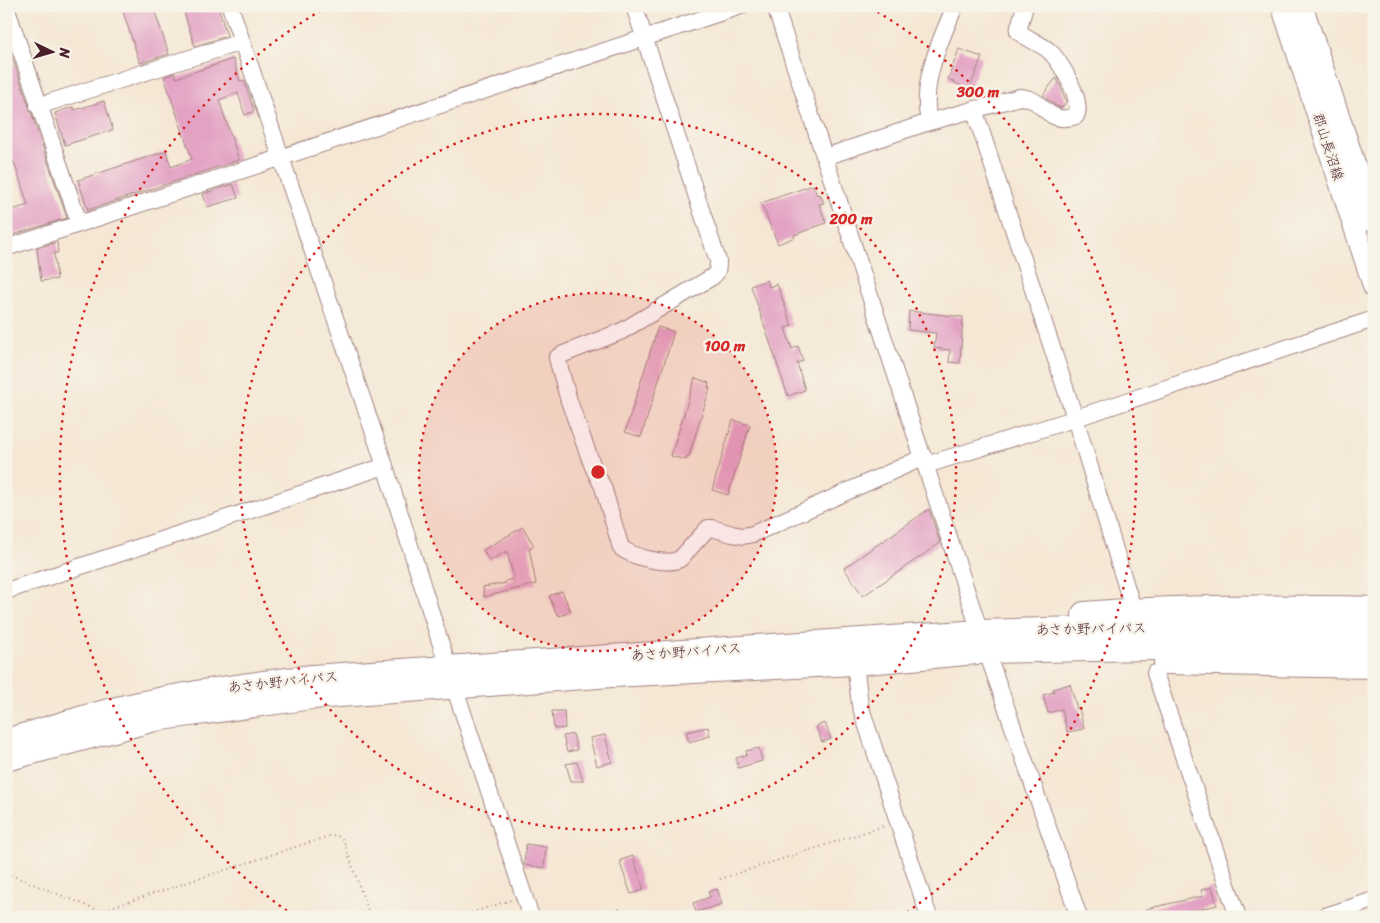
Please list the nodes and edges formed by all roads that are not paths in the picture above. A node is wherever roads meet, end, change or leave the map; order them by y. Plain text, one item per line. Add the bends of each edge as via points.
1 (230, 6) edge
2 (634, 6) edge
3 (742, 6) edge
4 (775, 6) edge
5 (955, 6) edge
6 (1025, 6) edge
7 (1282, 6) edge
8 (1302, 6) edge
9 (6, 7) edge
10 (644, 38) junction
11 (241, 42) junction
12 (38, 106) junction
13 (974, 109) junction
14 (929, 122) junction
15 (826, 157) junction
16 (281, 158) junction
17 (1374, 222) edge
18 (79, 223) junction
19 (6, 248) edge
20 (1374, 287) edge
21 (1374, 319) edge
22 (1075, 418) junction
23 (925, 461) junction
24 (385, 466) junction
25 (6, 591) edge
26 (1130, 599) dead end
27 (1374, 609) edge
28 (1374, 626) edge
29 (984, 641) junction
30 (1374, 644) edge
31 (855, 663) junction
32 (1374, 666) edge
33 (1152, 667) junction
34 (452, 677) junction
35 (6, 741) edge
36 (6, 759) edge
37 (1374, 900) edge
38 (531, 917) edge
39 (929, 917) edge
40 (1079, 917) edge
41 (1238, 917) edge
42 (1322, 917) edge

1 - 11 street
2 - 10 street
3 - 10 street
4 - 15 street
5 - 14 street via 928,80
6 - 13 street via 1018,31 1047,48 1055,57 1076,96 1078,113 1068,118 1052,117 1032,100 1023,97
7 - 20 main road, 郡山長沼線
8 - 17 main road, 郡山長沼線
9 - 12 street
10 - 16 street
10 - 23 street via 718,267 712,277 622,331 557,358 621,548 661,562 675,562 708,528 740,536 752,534
11 - 12 street
11 - 16 street
12 - 18 street
13 - 14 street
13 - 22 street
14 - 15 street
15 - 23 street
16 - 18 street
16 - 24 street
18 - 19 street
21 - 22 street
22 - 23 street
22 - 26 street
23 - 29 street
24 - 25 street
24 - 34 street
27 - 29 highway via 1241,607 1132,610 1006,620
28 - 29 highway, あさか野バイパス via 1183,626
29 - 30 highway, あさか野バイパス
29 - 31 highway, あさか野バイパス
29 - 33 highway via 1028,660
29 - 34 highway, あさか野バイパス
29 - 40 street
31 - 34 highway, あさか野バイパス via 622,674
31 - 39 street via 860,705
32 - 33 highway
33 - 41 street
34 - 35 highway, あさか野バイパス via 312,677 236,686 91,716
34 - 36 highway, あさか野バイパス via 155,719
34 - 38 street
37 - 42 street

